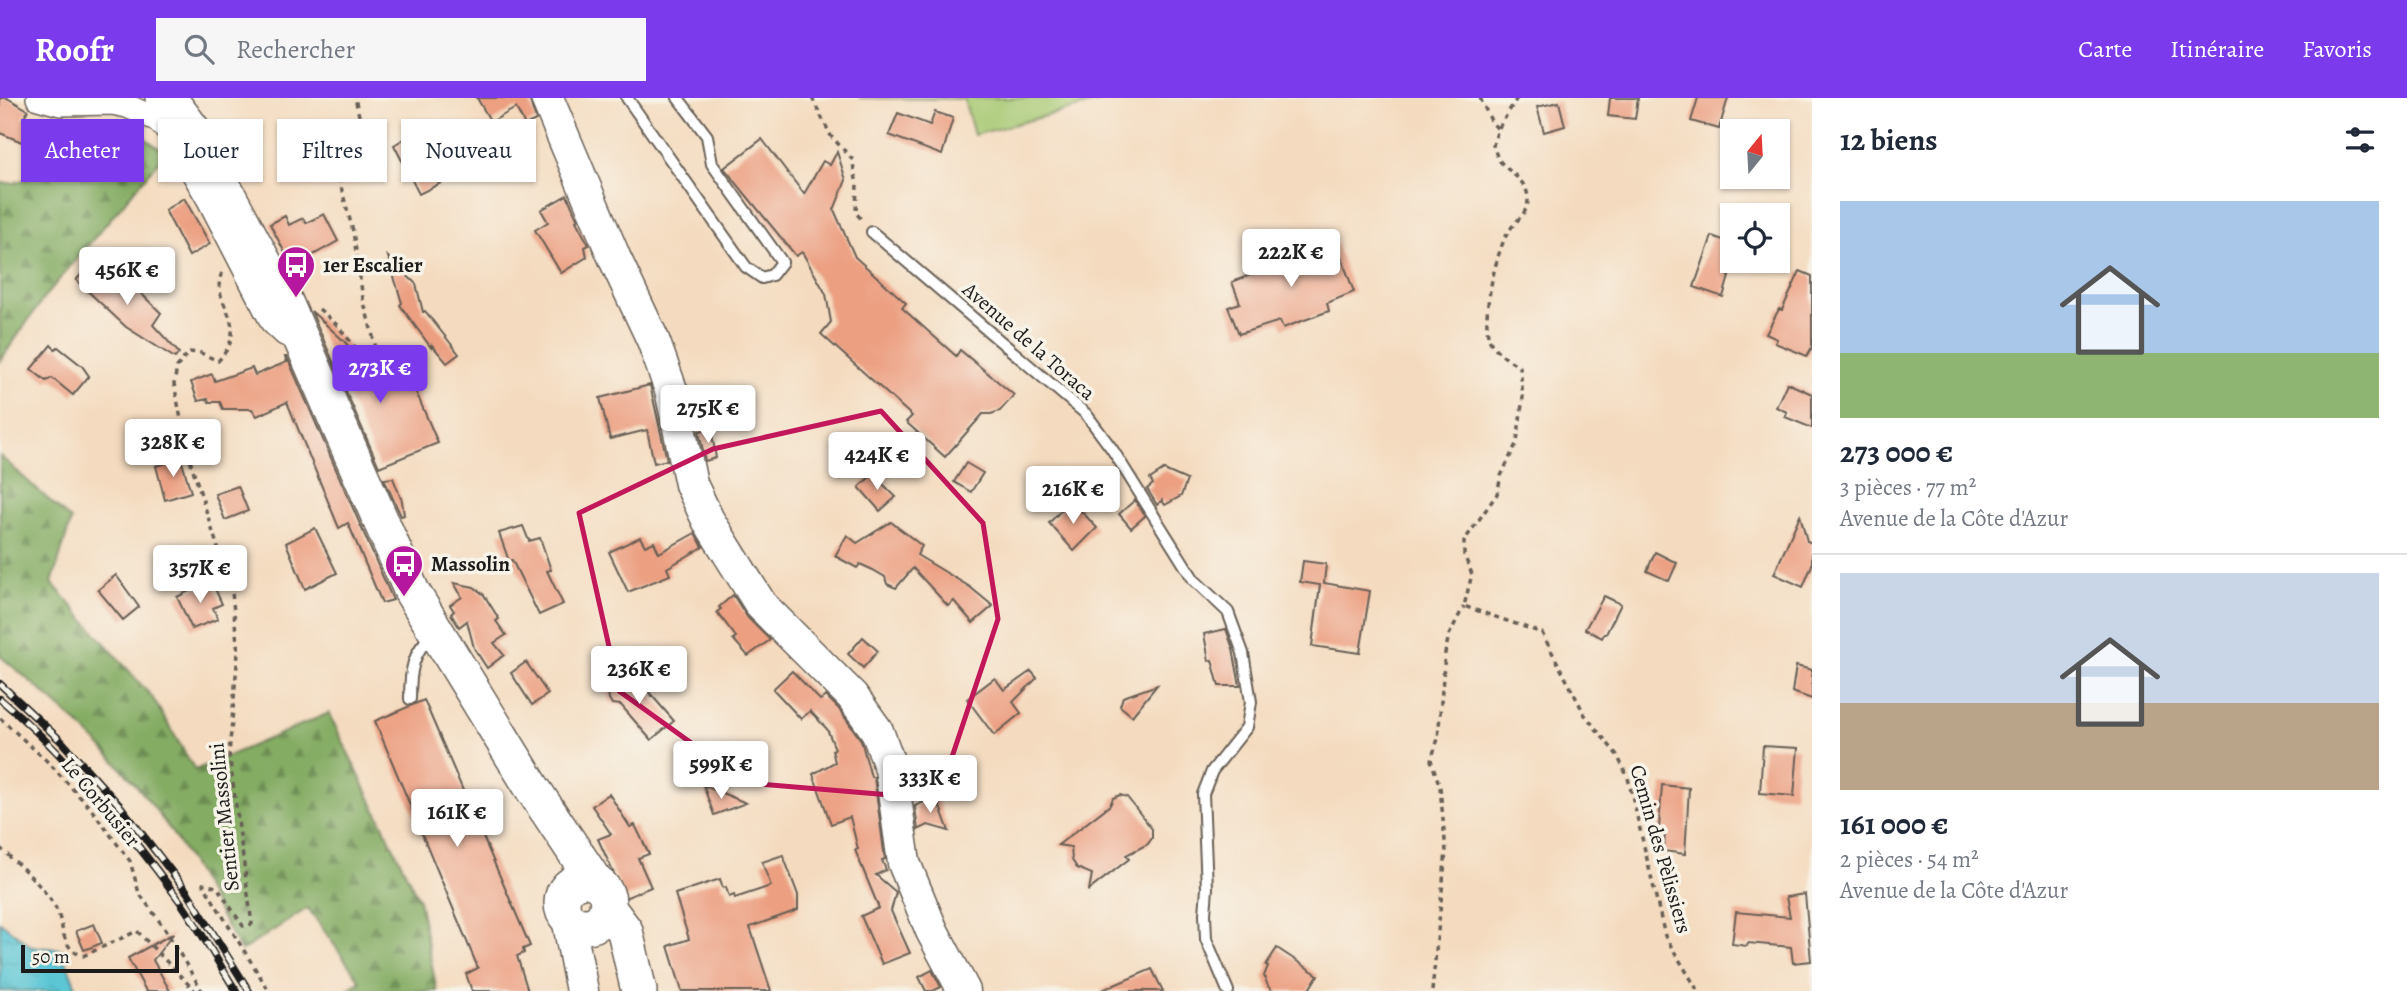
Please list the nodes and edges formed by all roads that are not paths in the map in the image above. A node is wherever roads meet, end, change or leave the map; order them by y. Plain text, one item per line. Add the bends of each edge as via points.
1 (38, 98) edge
2 (163, 98) edge
3 (547, 98) edge
4 (627, 98) edge
5 (678, 98) edge
6 (872, 232) road end
7 (303, 341) junction
8 (436, 632) junction
9 (410, 699) dead end
10 (585, 916) junction
11 (582, 991) edge
12 (621, 991) edge
13 (639, 991) edge
14 (964, 991) edge
15 (1228, 991) edge

1 - 7 street via 61,104 127,106 168,130 272,322
2 - 7 main road via 176,108 209,157
3 - 14 main road via 653,340 671,390 691,484 761,605 852,696 877,731 891,769 904,863 932,931
4 - 5 lane via 746,267 762,278 772,275 782,262 712,164 707,136
6 - 15 lane, Avenue de la Toraca via 1086,414 1194,580 1228,612 1243,653 1251,702 1247,727 1212,771 1203,794 1206,939
7 - 8 main road via 412,592
8 - 9 lane via 416,653
8 - 10 main road via 531,786
10 - 11 main road
10 - 12 main road via 611,940
10 - 13 main road via 625,931

